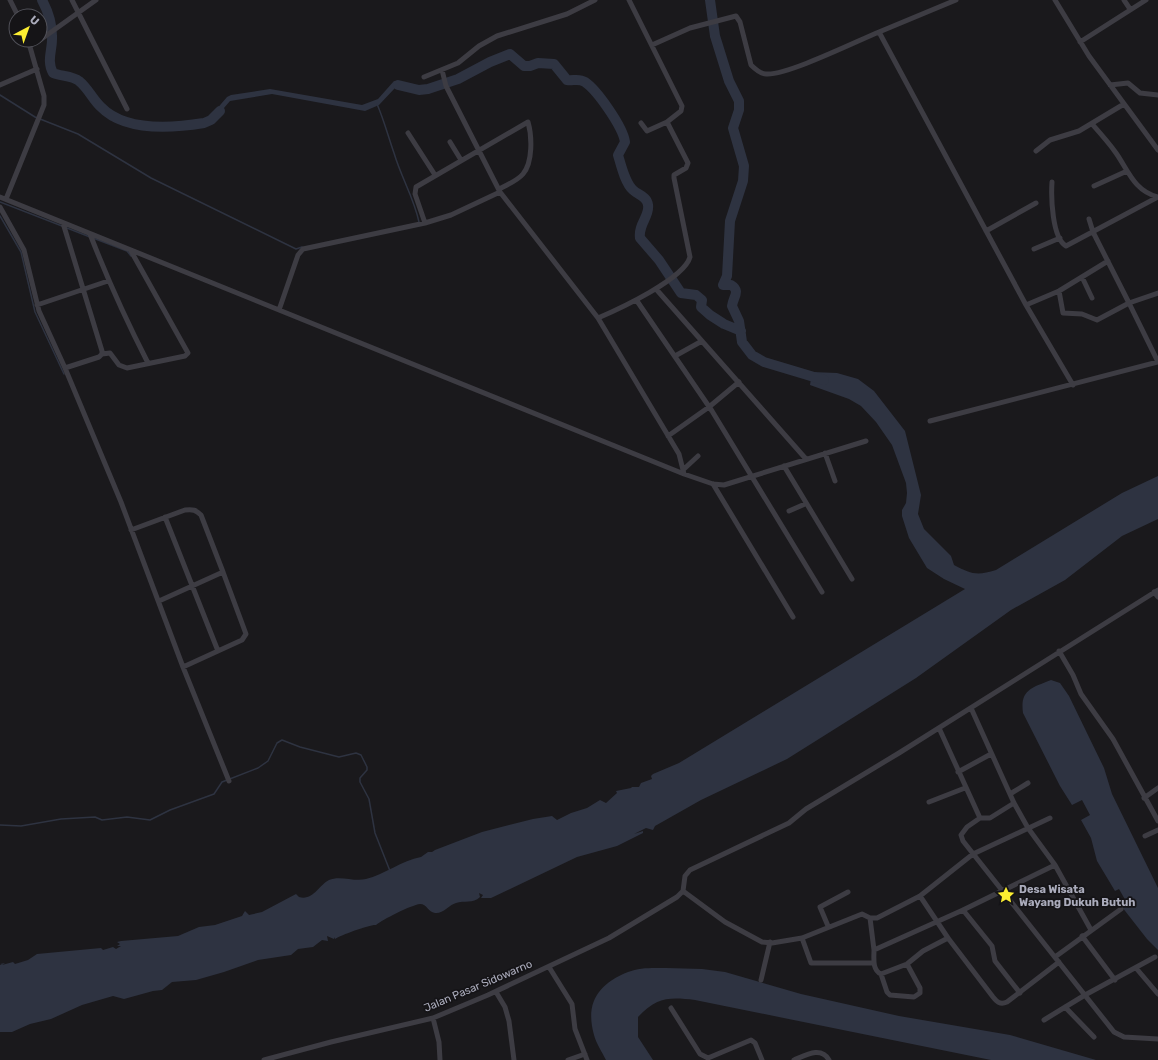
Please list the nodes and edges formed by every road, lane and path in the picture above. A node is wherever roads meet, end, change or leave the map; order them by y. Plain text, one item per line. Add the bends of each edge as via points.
1 (72, 0) edge
2 (96, 0) edge
3 (595, 0) edge
4 (629, 0) edge
5 (956, 0) edge
6 (1055, 0) edge
7 (1124, 0) edge
8 (1146, 0) edge
9 (1130, 10) junction
10 (77, 13) junction
11 (879, 32) junction
12 (48, 34) edge
13 (1080, 42) junction
14 (652, 45) junction
15 (31, 48) edge
16 (37, 68) junction
17 (443, 72) junction
18 (424, 77) dead end
19 (0, 85) edge
20 (1110, 85) junction
21 (1158, 95) edge
22 (1124, 104) junction
23 (127, 108) dead end
24 (667, 122) junction
25 (641, 123) dead end
26 (1092, 124) junction
27 (408, 133) dead end
28 (450, 142) dead end
29 (478, 150) junction
30 (1158, 150) edge
31 (1036, 151) dead end
32 (461, 160) junction
33 (1127, 171) junction
34 (435, 175) junction
35 (1052, 182) dead end
36 (1094, 186) dead end
37 (500, 191) junction
38 (0, 197) edge
39 (1158, 197) edge
40 (6, 199) junction
41 (1036, 203) dead end
42 (0, 207) edge
43 (1089, 219) dead end
44 (63, 222) junction
45 (425, 222) junction
46 (986, 231) junction
47 (1093, 232) junction
48 (90, 234) junction
49 (1060, 238) junction
50 (1034, 249) dead end
51 (131, 251) junction
52 (1108, 261) junction
53 (1082, 277) junction
54 (108, 281) junction
55 (656, 289) junction
56 (82, 290) junction
57 (1059, 291) junction
58 (1158, 293) edge
59 (1092, 298) dead end
60 (637, 301) junction
61 (1129, 303) junction
62 (37, 305) junction
63 (1026, 305) junction
64 (279, 310) junction
65 (598, 318) junction
66 (702, 341) junction
67 (102, 354) junction
68 (675, 356) junction
69 (1158, 362) edge
70 (148, 363) junction
71 (65, 368) junction
72 (739, 382) junction
73 (1073, 385) junction
74 (709, 407) junction
75 (930, 421) dead end
76 (668, 436) junction
77 (866, 441) dead end
78 (825, 453) junction
79 (698, 456) dead end
80 (806, 459) junction
81 (784, 466) junction
82 (684, 471) junction
83 (752, 476) junction
84 (834, 482) dead end
85 (713, 484) junction
86 (805, 504) junction
87 (789, 511) dead end
88 (165, 517) junction
89 (131, 530) junction
90 (223, 572) junction
91 (852, 579) dead end
92 (192, 586) junction
93 (1156, 591) edge
94 (822, 592) dead end
95 (1158, 597) edge
96 (159, 601) junction
97 (793, 617) dead end
98 (218, 651) junction
99 (1059, 651) junction
100 (183, 667) junction
101 (971, 708) junction
102 (938, 728) junction
103 (992, 754) junction
104 (958, 772) junction
105 (229, 781) dead end
106 (1028, 782) dead end
107 (965, 788) junction
108 (1158, 788) edge
109 (1010, 794) junction
110 (1144, 798) junction
111 (929, 802) dead end
112 (1014, 803) junction
113 (980, 818) junction
114 (1050, 818) dead end
115 (1158, 821) edge
116 (1028, 828) junction
117 (1158, 830) edge
118 (1145, 836) dead end
119 (973, 854) junction
120 (1055, 866) junction
121 (683, 891) junction
122 (848, 892) dead end
123 (1002, 892) junction
124 (920, 896) junction
125 (1121, 909) dead end
126 (963, 910) junction
127 (870, 918) junction
128 (936, 922) junction
129 (828, 926) junction
130 (1091, 930) junction
131 (1082, 936) junction
132 (802, 938) junction
133 (948, 938) junction
134 (770, 942) junction
135 (874, 950) junction
136 (1055, 957) junction
137 (1155, 957) dead end
138 (1059, 962) junction
139 (874, 963) junction
140 (907, 964) junction
141 (549, 966) junction
142 (1136, 968) junction
143 (881, 974) junction
144 (760, 980) dead end
145 (1115, 980) junction
146 (496, 992) junction
147 (1020, 993) junction
148 (1158, 994) edge
149 (1085, 995) junction
150 (1065, 1007) junction
151 (671, 1008) dead end
152 (433, 1018) junction
153 (1044, 1020) dead end
154 (1094, 1037) dead end
155 (1158, 1040) edge
156 (584, 1054) junction
157 (264, 1060) edge
158 (440, 1060) edge
159 (514, 1060) edge
160 (568, 1060) edge
161 (587, 1060) edge
162 (762, 1060) edge
163 (794, 1060) edge
164 (829, 1060) edge

1 - 10 street
2 - 10 street
3 - 17 street via 567,14 497,36
4 - 14 street
5 - 11 street
6 - 13 street
7 - 9 street
8 - 9 street
9 - 13 street
10 - 12 street
10 - 23 street
11 - 14 street via 775,74 765,75 751,65 739,18 733,16 690,28
11 - 46 street
13 - 20 street
14 - 24 street via 682,106 681,111
15 - 16 street
16 - 19 street
16 - 40 street via 44,100
17 - 18 street
17 - 29 street via 446,86
20 - 21 street via 1128,83 1140,93
20 - 22 street
22 - 26 street
22 - 30 street
24 - 25 street via 647,131
24 - 55 street via 688,163 686,168 674,175 674,178 690,257 685,266
26 - 31 street via 1050,140
26 - 33 street
27 - 34 street
28 - 32 street
29 - 32 street
29 - 37 street
29 - 37 street via 528,122 530,150 526,169 520,177
32 - 34 street
33 - 36 street
33 - 39 street via 1139,188
34 - 45 street via 416,188 415,194
35 - 49 street via 1051,204
37 - 45 street via 451,215
37 - 65 street
38 - 40 street
39 - 47 street
40 - 44 street
41 - 46 street
42 - 62 street via 24,250
43 - 47 street
44 - 48 street
44 - 56 street
45 - 64 street via 303,249 298,255
46 - 63 street
47 - 49 street via 1066,246
47 - 52 street
48 - 51 street
48 - 54 street
49 - 50 street
51 - 64 street
51 - 70 street via 188,352 185,356
52 - 53 street
52 - 61 street
53 - 57 street
53 - 59 street
54 - 56 street
54 - 70 street
55 - 60 street
55 - 66 street
56 - 62 street
56 - 67 street
57 - 61 street via 1063,313 1082,314 1097,320
57 - 63 street
58 - 61 street
60 - 65 street
60 - 68 street
61 - 69 street
62 - 71 street
63 - 73 street
64 - 82 street
65 - 76 street
66 - 68 street
66 - 72 street
67 - 70 street via 110,353 122,367 127,368
67 - 71 street
68 - 74 street
69 - 73 street
71 - 89 street
72 - 74 street
72 - 80 street
73 - 75 street
74 - 76 street
74 - 83 street
76 - 82 street via 679,454
77 - 78 street
78 - 80 street
78 - 84 street
79 - 82 street
80 - 81 street
81 - 83 street
81 - 86 street
82 - 85 street
83 - 85 street via 724,484
83 - 94 street
85 - 97 street
86 - 87 street
86 - 91 street
88 - 89 street
88 - 90 street via 185,510 197,511 201,515
88 - 92 street
89 - 96 street
90 - 92 street
90 - 98 street via 246,634 242,640
92 - 96 street
92 - 98 street
93 - 95 street
93 - 99 street
96 - 100 street
98 - 100 street
99 - 101 street
99 - 110 street via 1081,694 1113,739
100 - 105 street
101 - 102 street
101 - 103 street
102 - 104 street
102 - 121 street via 806,809 788,823 690,870 685,876
103 - 104 street
103 - 109 street
104 - 107 street
106 - 109 street
107 - 111 street
107 - 113 street
108 - 110 street
109 - 112 street
110 - 115 street
112 - 113 street via 990,818
112 - 116 street
113 - 119 street via 962,835 963,841
114 - 116 street
116 - 119 street
116 - 120 street
117 - 118 street
119 - 123 street
119 - 124 street
120 - 123 street
120 - 130 street
121 - 134 street via 735,928 762,942
121 - 141 street, Jalan Pasar Sidowarno via 609,938
122 - 129 street via 820,907
123 - 126 street
123 - 136 street
124 - 127 street via 877,918
124 - 128 street
125 - 130 street
126 - 128 street
126 - 147 street via 992,946 995,961
127 - 129 street via 858,914
127 - 135 street
128 - 133 street
128 - 135 street
129 - 132 street
130 - 131 street
131 - 136 street
131 - 145 street
132 - 134 street
132 - 139 street via 811,963
133 - 140 street via 923,951
133 - 147 street via 997,1002 1003,1004
134 - 144 street
135 - 139 street
136 - 138 street
137 - 142 street
138 - 147 street
138 - 149 street
139 - 143 street via 877,972
140 - 143 street
140 - 143 street via 920,988 920,993 914,997 890,995
141 - 146 street, Jalan Pasar Sidowarno
141 - 156 street via 572,1004 575,1029
142 - 145 street
142 - 148 street
145 - 149 street
146 - 152 street, Jalan Pasar Sidowarno
146 - 159 street via 505,1007 509,1021
149 - 150 street
149 - 155 street via 1118,1035
150 - 153 street
150 - 154 street
151 - 162 street via 704,1057 708,1058 751,1040 756,1043
152 - 157 street, Jalan Pasar Sidowarno
152 - 158 street
156 - 160 street
156 - 161 street
163 - 164 street via 817,1052 823,1053

